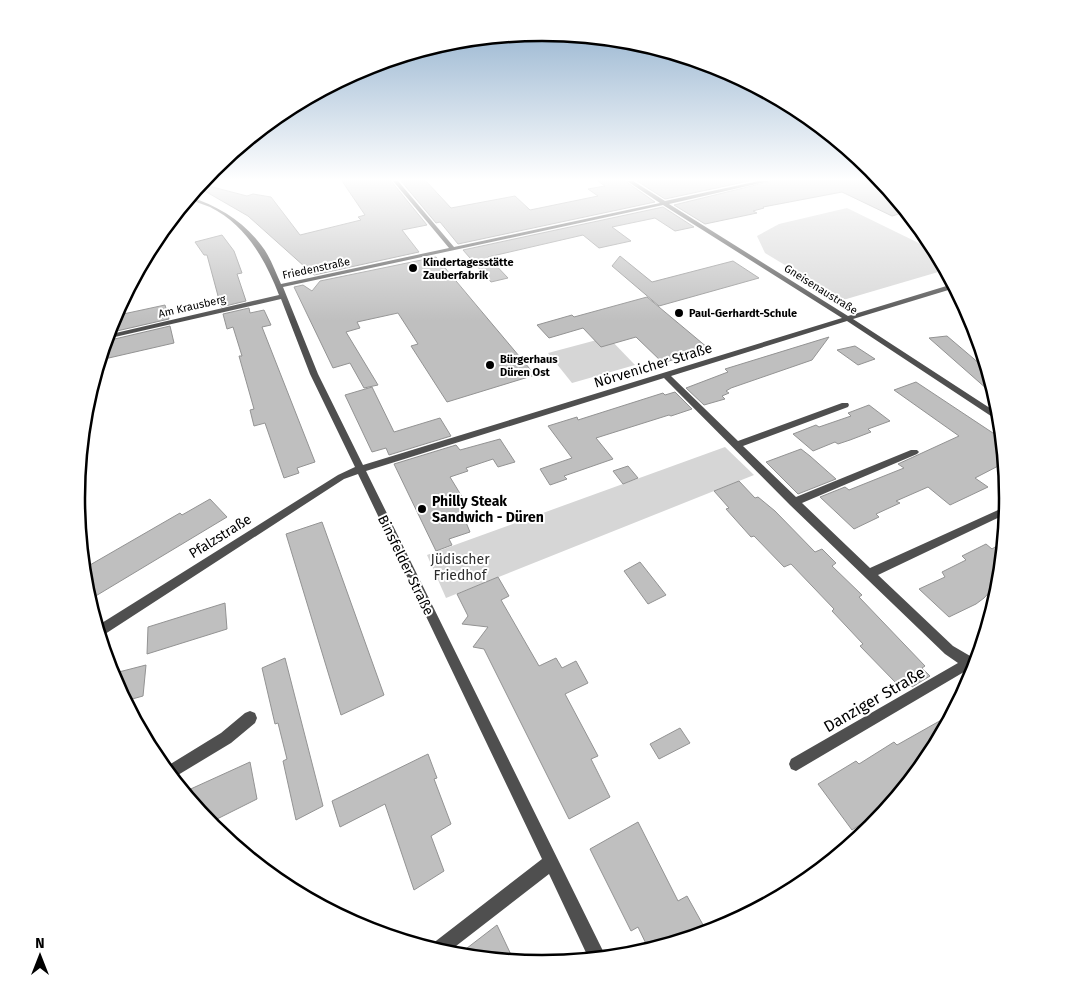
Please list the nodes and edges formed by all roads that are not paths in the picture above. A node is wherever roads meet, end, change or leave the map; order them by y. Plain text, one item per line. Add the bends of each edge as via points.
1 (241, 227) edge
2 (435, 227) edge
3 (555, 227) edge
4 (703, 227) edge
5 (453, 249) junction
6 (279, 286) junction
7 (948, 288) edge
8 (283, 296) junction
9 (848, 320) junction
10 (115, 336) edge
11 (665, 375) junction
12 (845, 405) dead end
13 (991, 413) edge
14 (736, 445) junction
15 (914, 452) dead end
16 (360, 469) junction
17 (794, 502) junction
18 (998, 514) edge
19 (869, 574) junction
20 (104, 628) edge
21 (968, 662) edge
22 (966, 669) edge
23 (250, 718) dead end
24 (796, 764) dead end
25 (175, 769) edge
26 (551, 862) junction
27 (445, 944) edge
28 (595, 952) edge

1 - 6 street, Binsfelder Straße via 258,246
2 - 5 street
3 - 5 street, Friedenstraße
4 - 9 street, Gneisenaustraße
5 - 6 street, Friedenstraße
6 - 8 street, Binsfelder Straße
7 - 9 street, Nörvenicher Straße
8 - 10 street, Am Krausberg
8 - 16 street, Binsfelder Straße via 314,374
9 - 11 street, Nörvenicher Straße
9 - 13 street, Gneisenaustraße
11 - 14 street, Danziger Straße
11 - 16 street, Nörvenicher Straße
12 - 14 street
14 - 17 street, Danziger Straße
15 - 17 street
16 - 20 street, Pfalzstraße
16 - 26 street, Binsfelder Straße
17 - 19 street, Danziger Straße
18 - 19 street
19 - 21 street, Danziger Straße via 949,650
22 - 24 street, Danziger Straße
23 - 25 street via 226,738
26 - 27 street
26 - 28 street, Binsfelder Straße

